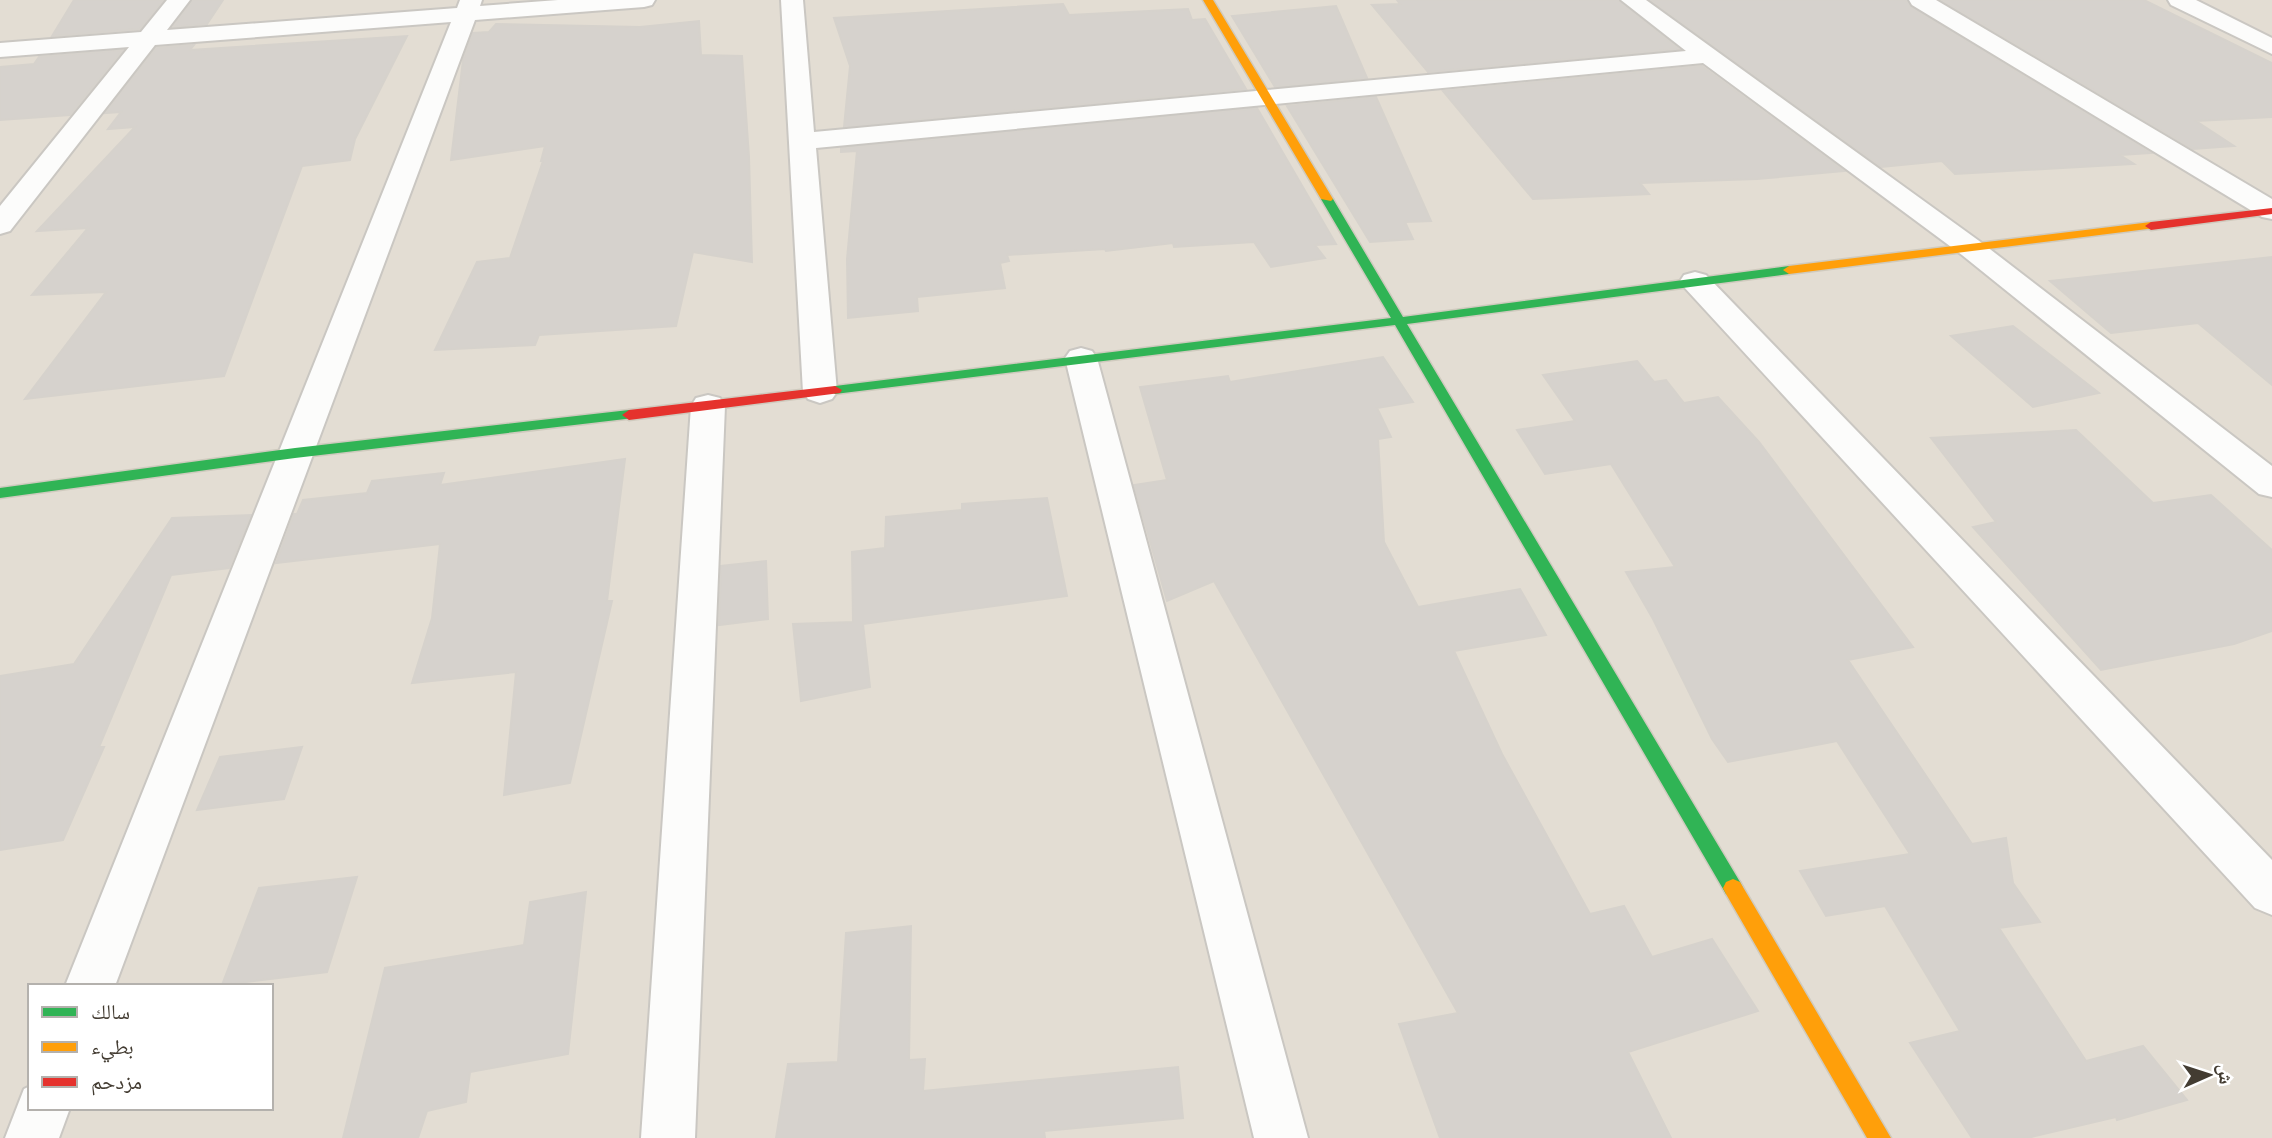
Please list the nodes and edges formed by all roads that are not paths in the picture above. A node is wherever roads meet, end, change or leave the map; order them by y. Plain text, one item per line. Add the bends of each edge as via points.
1 (179, 0) edge
2 (644, 0) edge
3 (792, 0) edge
4 (1208, 0) edge
5 (1632, 0) edge
6 (1920, 0) edge
7 (2179, 0) edge
8 (468, 8) edge
9 (150, 39) junction
10 (2272, 47) edge
11 (0, 50) edge
12 (1705, 56) junction
13 (1267, 98) junction
14 (802, 141) junction
15 (2272, 211) edge
16 (0, 225) edge
17 (1972, 249) junction
18 (1695, 281) junction
19 (1400, 321) junction
20 (1080, 358) junction
21 (820, 392) junction
22 (708, 406) junction
23 (295, 453) junction
24 (2272, 485) edge
25 (0, 493) edge
26 (2272, 893) edge
27 (91, 984) edge
28 (42, 1110) edge
29 (32, 1138) edge
30 (668, 1138) edge
31 (1281, 1138) edge
32 (1880, 1138) edge

1 - 9 street
2 - 8 street
3 - 14 street
4 - 13 street
5 - 12 street
6 - 15 street
7 - 10 street
8 - 9 street
8 - 23 street
9 - 11 street
9 - 16 street
12 - 13 street
12 - 17 street
13 - 14 street
13 - 19 street
14 - 21 street
15 - 17 street
17 - 18 street
17 - 24 street
18 - 19 street
18 - 26 street
19 - 20 street
19 - 32 street
20 - 21 street
20 - 31 street
21 - 22 street
22 - 23 street
22 - 30 street
23 - 25 street
23 - 27 street
28 - 29 street

